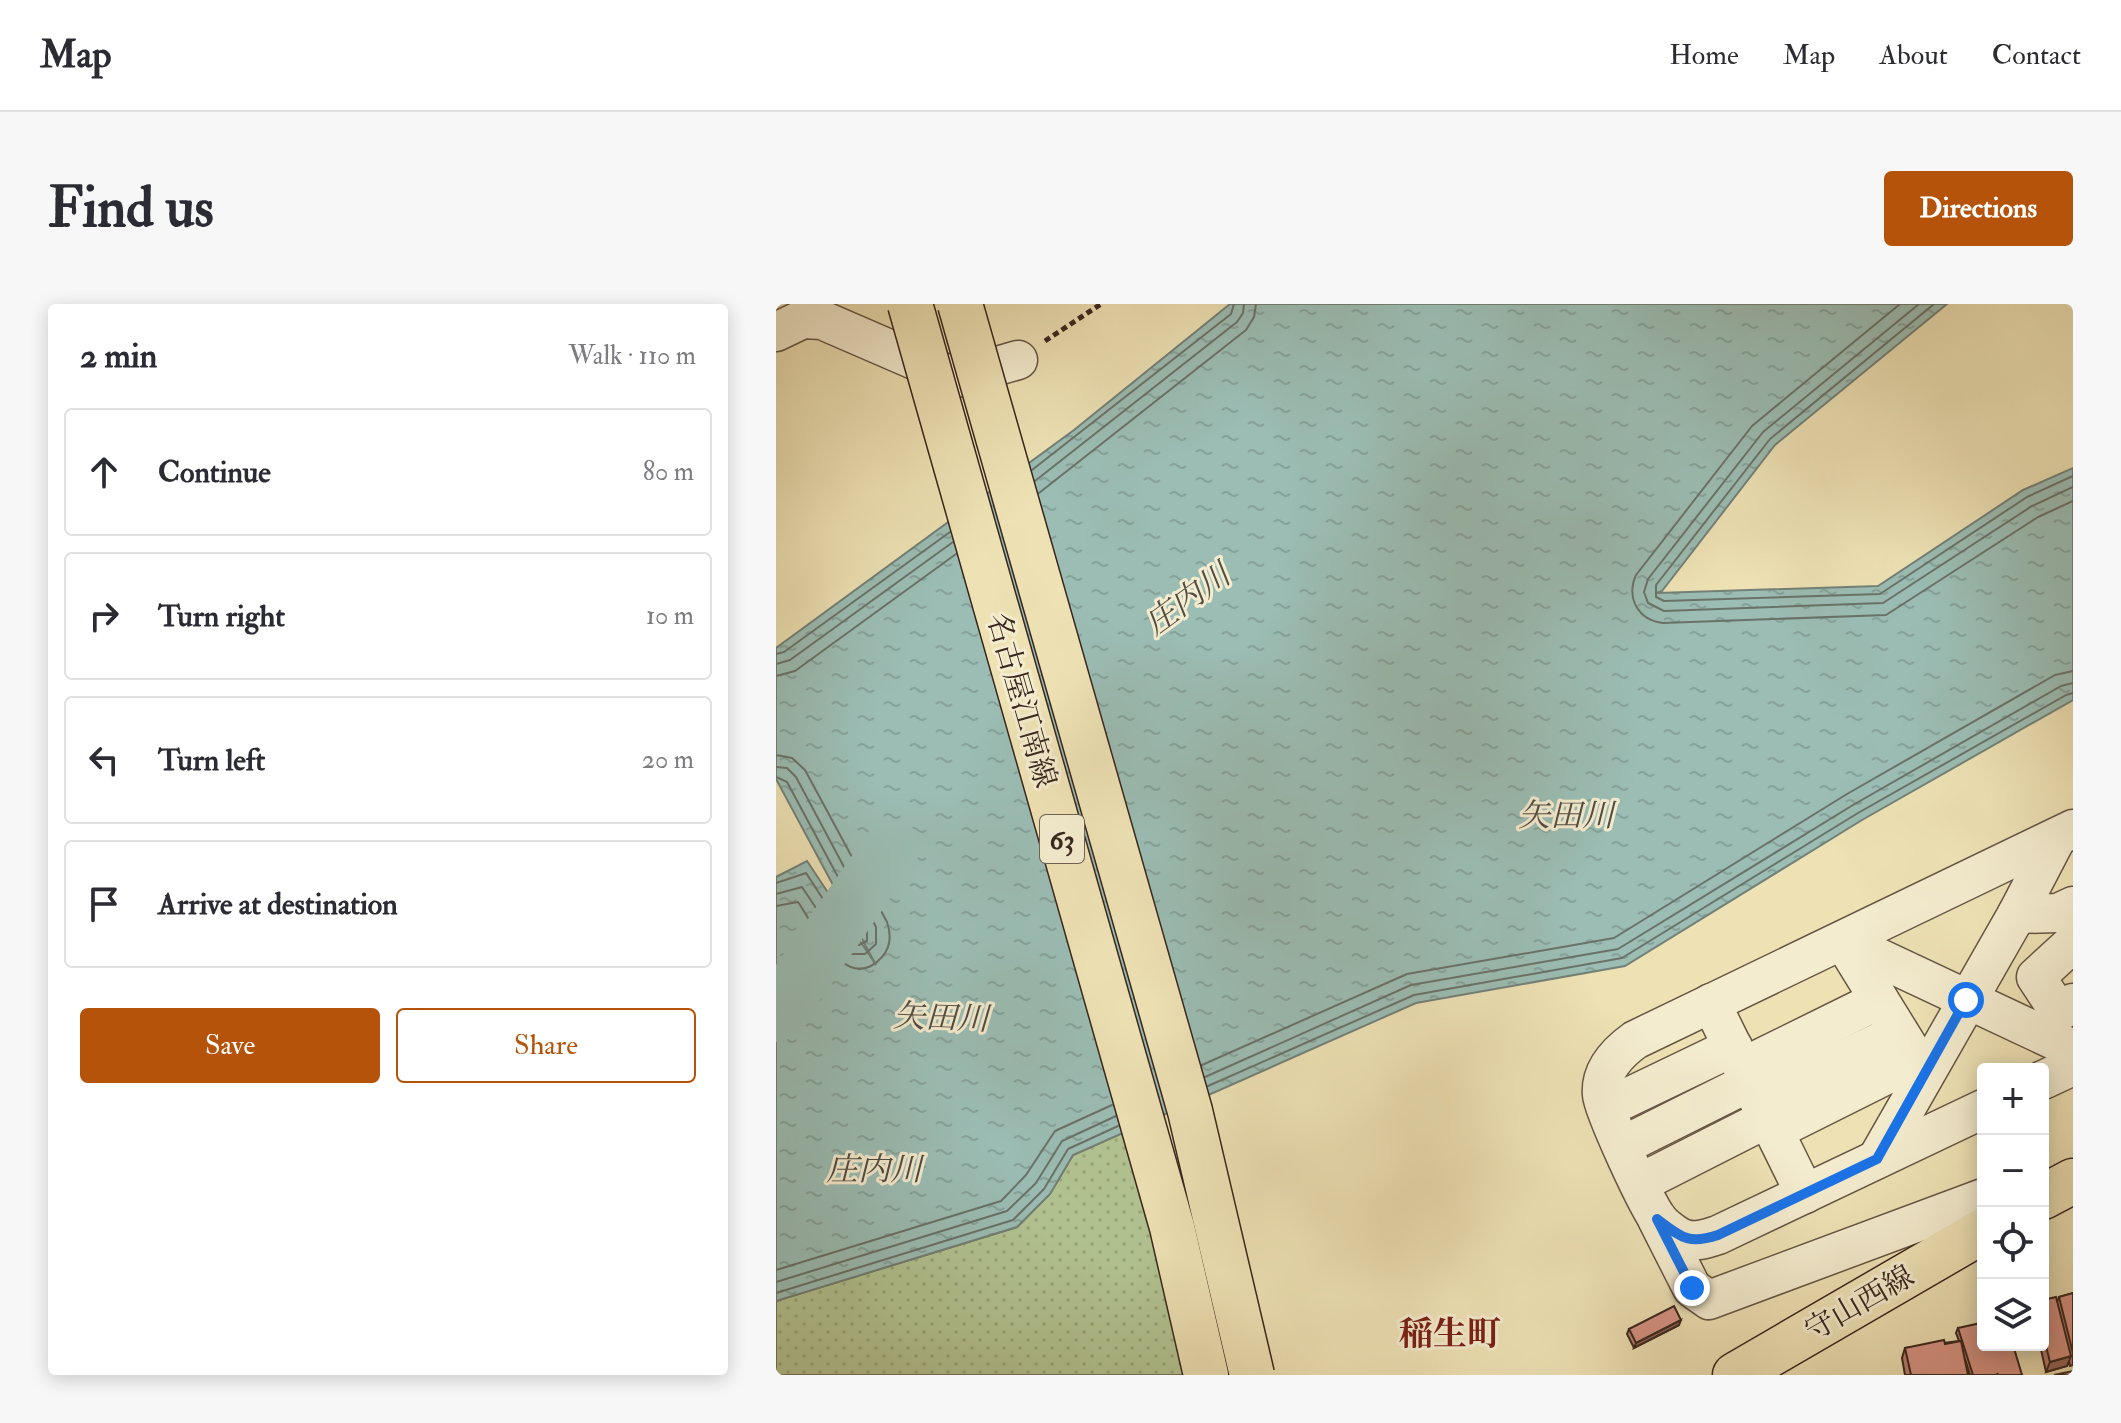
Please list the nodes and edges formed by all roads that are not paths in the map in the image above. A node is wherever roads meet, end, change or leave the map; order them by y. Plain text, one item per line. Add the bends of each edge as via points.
1 (910, 304) edge
2 (960, 304) edge
3 (776, 332) edge
4 (1018, 360) road end
5 (2065, 833) edge
6 (2017, 914) junction
7 (2069, 926) edge
8 (1843, 941) junction
9 (1879, 1000) junction
10 (1966, 1000) junction
11 (1711, 1003) junction
12 (2073, 1003) edge
13 (1670, 1022) junction
14 (1635, 1040) junction
15 (2073, 1049) edge
16 (1913, 1055) junction
17 (2073, 1066) edge
18 (1691, 1067) junction
19 (2049, 1077) edge
20 (1656, 1084) junction
21 (1754, 1091) junction
22 (1709, 1103) junction
23 (1606, 1108) junction
24 (1977, 1112) edge
25 (1674, 1121) junction
26 (1727, 1138) junction
27 (1622, 1146) junction
28 (1692, 1156) junction
29 (1877, 1159) junction
30 (2073, 1181) edge
31 (1640, 1183) junction
32 (2073, 1190) edge
33 (1805, 1194) junction
34 (2049, 1194) edge
35 (2049, 1196) edge
36 (1977, 1200) edge
37 (1657, 1219) junction
38 (1977, 1234) edge
39 (1206, 1375) edge
40 (1252, 1375) edge
41 (1735, 1375) edge

1 - 39 main road, 名古屋江南線 / 63, bridge via 1172,1227
2 - 40 main road, 名古屋江南線 / 63, bridge via 1190,1111
3 - 4 street via 803,319 822,320 956,378
5 - 6 street
5 - 8 street
6 - 7 street
6 - 10 street
7 - 12 street via 2036,977 2059,1012
8 - 9 street
8 - 10 street
8 - 11 street
9 - 16 street
9 - 21 street
10 - 15 street
10 - 16 street
11 - 13 street
11 - 21 street
13 - 14 street
13 - 18 street
14 - 20 street
14 - 23 street via 1616,1053 1605,1075
16 - 21 street
16 - 29 street
17 - 19 street
18 - 20 street
18 - 21 street
18 - 22 street
20 - 23 street
20 - 25 street
21 - 22 street
21 - 26 street
21 - 33 street
22 - 25 street
22 - 26 street
23 - 27 street
24 - 29 street
25 - 27 street
25 - 28 street
26 - 28 street
27 - 31 street
28 - 31 street
29 - 33 street
30 - 34 main road
31 - 37 street
32 - 35 street
33 - 37 street via 1699,1241 1681,1238
36 - 37 street via 1709,1300 1692,1288
38 - 41 main road, 守山西線

